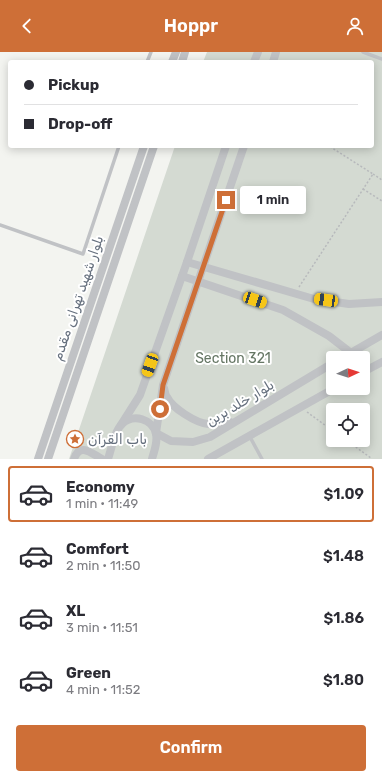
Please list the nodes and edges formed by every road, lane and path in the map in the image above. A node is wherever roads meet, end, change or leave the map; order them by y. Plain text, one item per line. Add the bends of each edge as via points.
1 (363, 52) edge
2 (382, 59) edge
3 (118, 148) edge
4 (143, 148) edge
5 (153, 148) edge
6 (225, 148) edge
7 (243, 148) edge
8 (333, 148) edge
9 (373, 174) junction
10 (382, 180) edge
11 (363, 189) junction
12 (382, 202) edge
13 (0, 225) edge
14 (187, 262) junction
15 (204, 268) junction
16 (182, 276) junction
17 (199, 281) junction
18 (295, 293) junction
19 (382, 302) edge
20 (382, 335) edge
21 (348, 351) edge
22 (354, 351) edge
23 (382, 362) edge
24 (326, 368) edge
25 (370, 368) edge
26 (163, 385) junction
27 (326, 393) edge
28 (300, 407) junction
29 (242, 417) junction
30 (121, 425) junction
31 (326, 426) edge
32 (156, 433) junction
33 (249, 436) junction
34 (356, 447) edge
35 (38, 459) edge
36 (48, 459) edge
37 (74, 459) edge
38 (102, 459) edge
39 (108, 459) edge
40 (152, 459) edge
41 (208, 459) edge
42 (262, 459) edge
43 (371, 459) edge

1 - 2 lane
3 - 13 lane via 83,254
4 - 35 street, بلوار شهید تهرانی مقدم
5 - 36 street, بلوار شهید تهرانی مقدم
6 - 14 street
7 - 15 street
8 - 9 path
9 - 10 path
9 - 11 path
11 - 12 path
11 - 18 path
14 - 15 street
14 - 16 street
15 - 17 street
15 - 18 street
16 - 17 street
16 - 30 street via 140,395
17 - 21 street via 283,310 329,336
17 - 26 street
18 - 19 street via 349,304
20 - 22 street
23 - 25 street
24 - 29 street, بلوار خلد برین
26 - 29 street via 167,398 179,410 195,420 221,425
26 - 32 street
27 - 28 street
28 - 31 path
28 - 33 street
29 - 32 street, بلوار خلد برین via 210,437 193,442 171,441
30 - 32 street via 132,418 142,419 152,425
30 - 39 street
32 - 40 street
33 - 41 street
33 - 42 lane
34 - 43 path
37 - 38 street via 76,452 80,450 86,450

